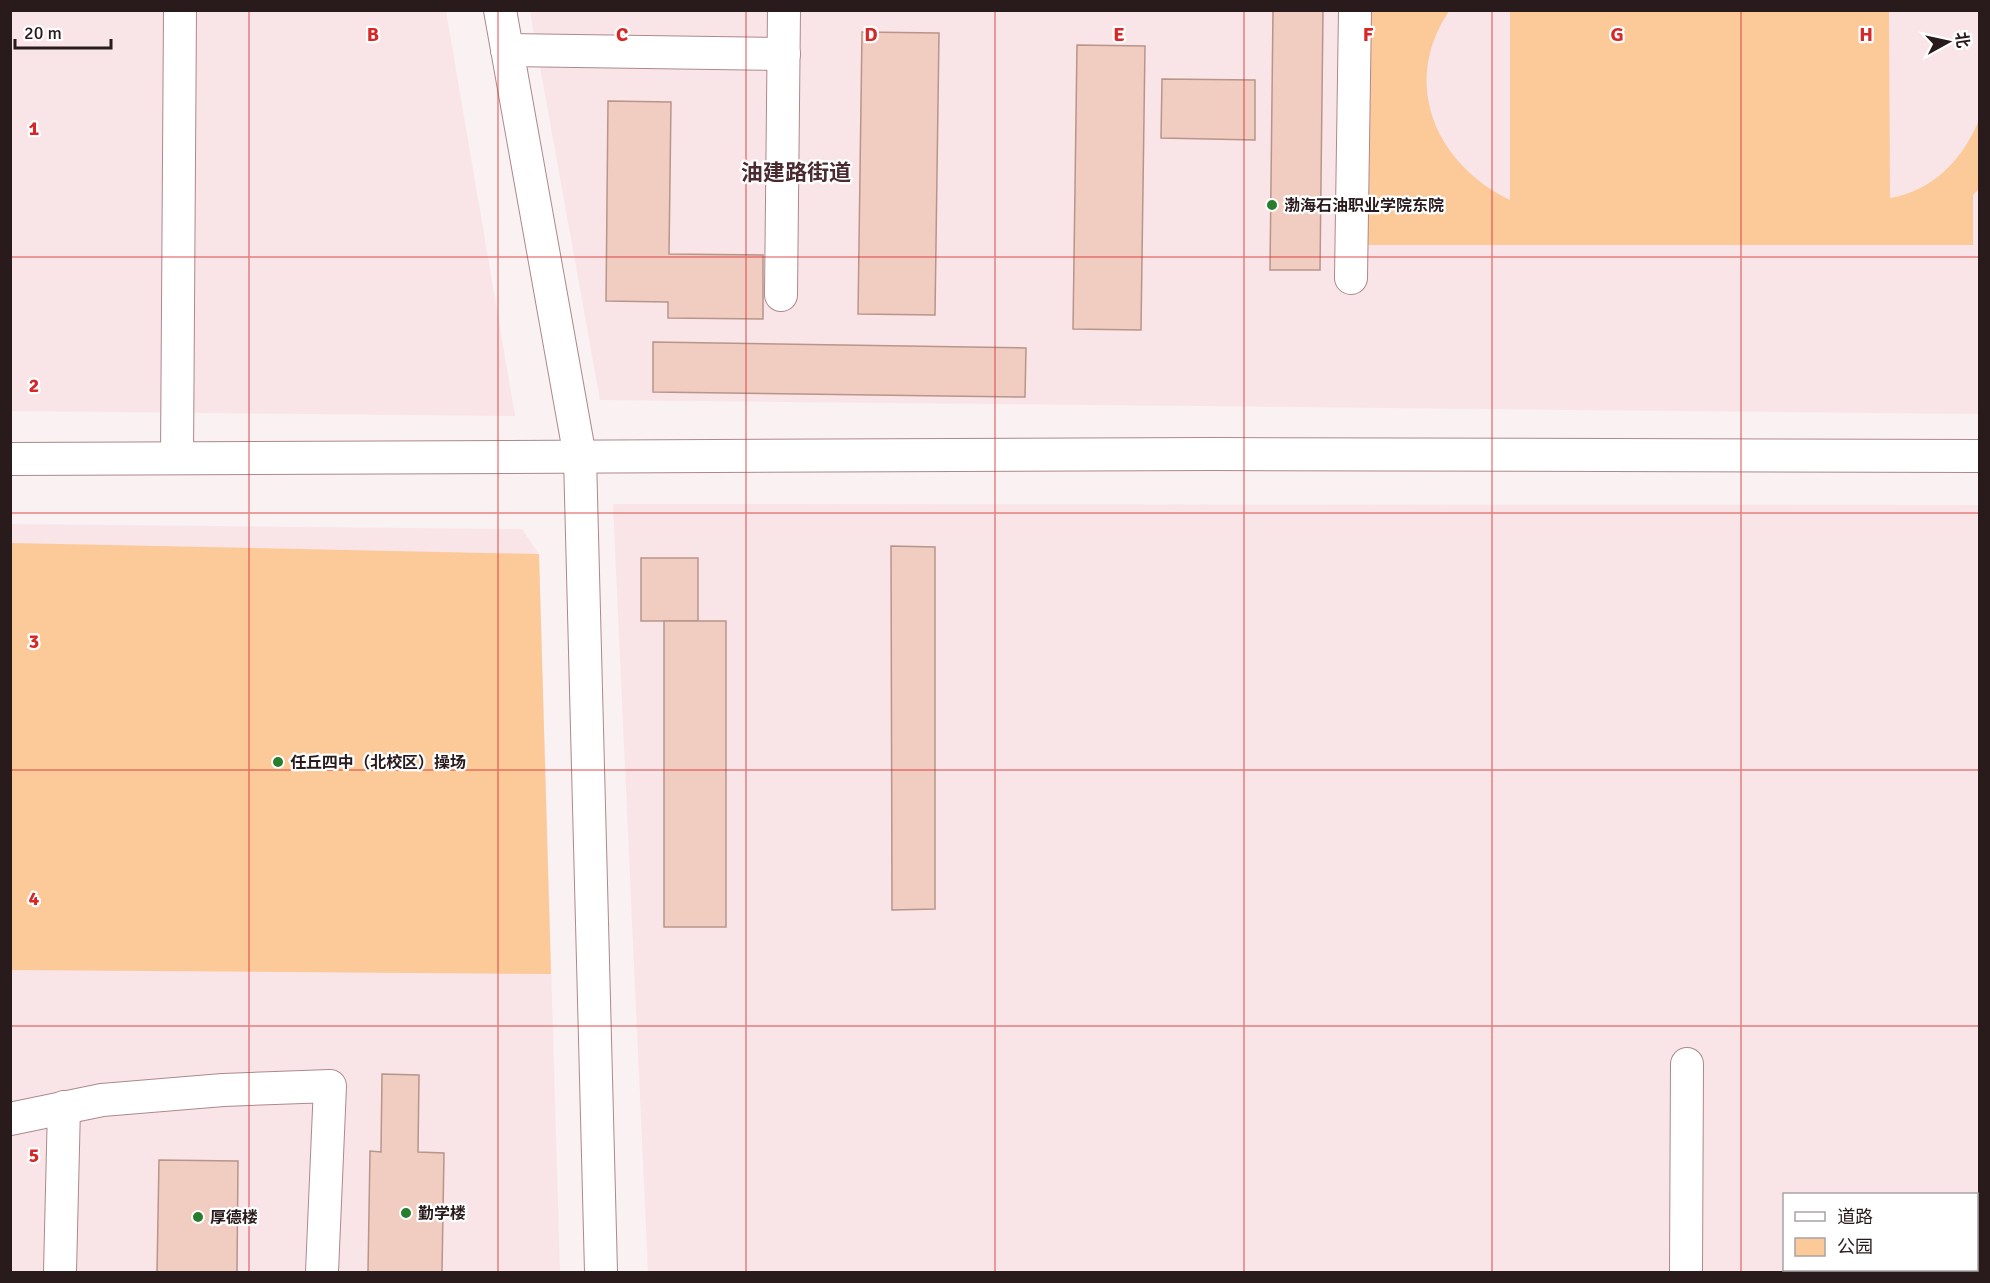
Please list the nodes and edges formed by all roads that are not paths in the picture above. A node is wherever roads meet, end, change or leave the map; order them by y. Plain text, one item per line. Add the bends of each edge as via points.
1 (180, 10) edge
2 (500, 10) edge
3 (784, 10) edge
4 (1355, 10) edge
5 (507, 50) junction
6 (784, 54) junction
7 (1351, 278) dead end
8 (781, 295) dead end
9 (1980, 456) edge
10 (580, 457) junction
11 (177, 458) junction
12 (10, 459) edge
13 (1687, 1064) dead end
14 (64, 1107) junction
15 (10, 1119) edge
16 (60, 1272) edge
17 (322, 1272) edge
18 (601, 1272) edge
19 (1686, 1272) edge

1 - 11 street
2 - 5 street
3 - 6 street
4 - 7 street
5 - 6 street
5 - 10 street
6 - 8 street
9 - 10 street
10 - 11 street
10 - 18 street
11 - 12 street
13 - 19 street
14 - 15 street
14 - 16 street
14 - 17 street via 223,1090 330,1086

